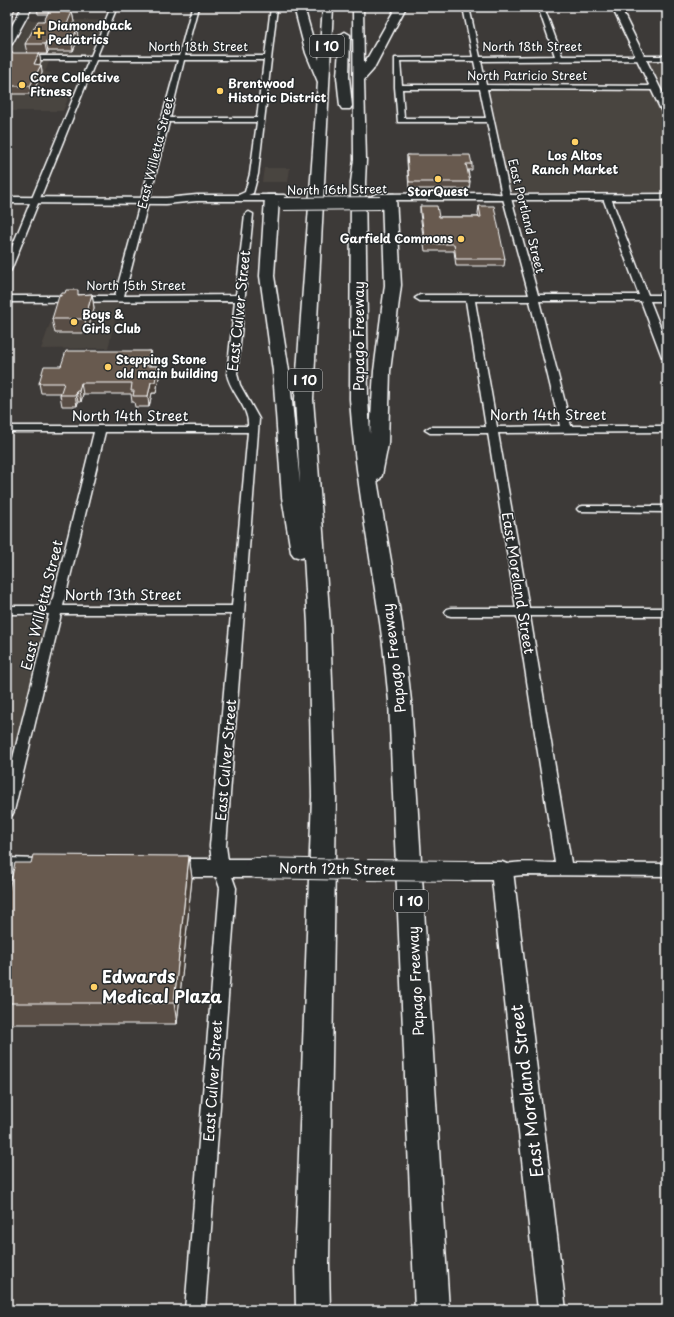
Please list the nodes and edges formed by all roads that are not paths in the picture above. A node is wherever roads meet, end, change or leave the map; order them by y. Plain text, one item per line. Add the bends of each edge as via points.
1 (27, 7) edge
2 (114, 7) edge
3 (195, 7) edge
4 (274, 7) edge
5 (328, 7) edge
6 (358, 7) edge
7 (394, 7) edge
8 (401, 7) edge
9 (466, 7) edge
10 (541, 7) edge
11 (616, 7) edge
12 (299, 9) edge
13 (343, 25) dead end
14 (386, 33) junction
15 (7, 44) edge
16 (342, 49) junction
17 (7, 58) edge
18 (93, 58) junction
19 (181, 58) junction
20 (268, 58) junction
21 (477, 58) junction
22 (559, 58) junction
23 (641, 58) junction
24 (667, 58) edge
25 (358, 80) junction
26 (324, 85) junction
27 (398, 87) junction
28 (484, 87) junction
29 (655, 88) junction
30 (667, 112) edge
31 (164, 120) junction
32 (260, 120) junction
33 (490, 120) junction
34 (320, 135) junction
35 (358, 182) junction
36 (667, 197) edge
37 (236, 198) junction
38 (508, 198) junction
39 (607, 198) junction
40 (7, 200) edge
41 (35, 200) junction
42 (144, 200) junction
43 (166, 200) junction
44 (384, 200) junction
45 (278, 201) junction
46 (250, 214) dead end
47 (7, 270) edge
48 (119, 298) junction
49 (240, 298) junction
50 (420, 298) dead end
51 (470, 298) junction
52 (534, 298) junction
53 (645, 298) junction
54 (667, 298) edge
55 (7, 299) edge
56 (667, 357) edge
57 (253, 429) junction
58 (667, 429) edge
59 (7, 430) edge
60 (100, 430) junction
61 (430, 430) dead end
62 (492, 430) junction
63 (566, 430) junction
64 (369, 494) junction
65 (583, 509) dead end
66 (667, 509) edge
67 (7, 610) edge
68 (56, 610) junction
69 (239, 610) junction
70 (450, 612) dead end
71 (523, 612) junction
72 (667, 612) edge
73 (319, 624) junction
74 (7, 811) edge
75 (7, 868) edge
76 (60, 868) edge
77 (151, 868) edge
78 (221, 868) junction
79 (564, 869) junction
80 (667, 870) edge
81 (502, 871) junction
82 (312, 1264) junction
83 (195, 1310) edge
84 (306, 1310) edge
85 (313, 1310) edge
86 (432, 1310) edge
87 (552, 1310) edge

1 - 15 main road
2 - 18 street
3 - 19 street, East Willetta Street
4 - 20 street
5 - 26 highway, I 10
6 - 25 highway, Papago Freeway / I 10
7 - 14 highway
8 - 14 highway
9 - 21 street, East Portland Street
10 - 22 street
11 - 23 street
12 - 26 highway
13 - 16 highway
14 - 25 highway via 367,70
16 - 34 highway via 334,110
16 - 35 highway via 352,162
17 - 18 street, North 18th Street
18 - 19 street, North 18th Street
18 - 41 street
19 - 20 street, North 18th Street
19 - 31 street, East Willetta Street
20 - 32 street
21 - 22 street, North 18th Street
21 - 27 street, North 18th Street via 397,59
21 - 28 street, East Portland Street
22 - 23 street, North 18th Street
23 - 24 street, North 18th Street
23 - 29 street
25 - 35 highway, Papago Freeway / I 10
26 - 34 highway, I 10
27 - 28 street, North Patricio Street
27 - 33 street via 401,120
28 - 29 street, North Patricio Street
28 - 33 street, East Portland Street
29 - 30 street
31 - 32 street
31 - 42 street, East Willetta Street
32 - 37 street via 250,191
33 - 38 street, East Portland Street
34 - 73 highway, I 10 via 304,399
35 - 64 highway, Papago Freeway / I 10 via 359,399
36 - 39 street, North 16th Street
37 - 43 street, North 16th Street
37 - 45 street, North 16th Street
38 - 39 street, North 16th Street
38 - 44 street, North 16th Street via 491,202
38 - 52 street, East Portland Street
39 - 53 street
40 - 41 street, North 16th Street
41 - 42 street, North 16th Street
41 - 47 street
42 - 43 street, North 16th Street
42 - 48 street, East Willetta Street
43 - 45 street, North 16th Street via 196,204
44 - 45 street, North 16th Street, bridge
44 - 64 highway via 393,285 382,371 379,444
45 - 73 highway via 266,262 268,291 281,371 292,497 302,559
46 - 49 street, East Culver Street
48 - 49 street, North 15th Street
48 - 55 street, North 15th Street
49 - 57 street, East Culver Street via 233,380 254,419
50 - 51 street
51 - 52 street
51 - 62 street, East Moreland Street
52 - 53 street
52 - 63 street, East Portland Street
53 - 54 street
53 - 56 street
57 - 60 street, North 14th Street
57 - 69 street, East Culver Street
58 - 63 street, North 14th Street
59 - 60 street, North 14th Street
60 - 68 street, East Willetta Street
61 - 62 street, North 14th Street
62 - 63 street, North 14th Street
62 - 71 street, East Moreland Street
64 - 86 highway, Papago Freeway / I 10 via 391,624 400,701
65 - 66 street
67 - 68 street, North 13th Street
68 - 69 street, North 13th Street
68 - 74 street, East Willetta Street
69 - 78 street, East Culver Street via 218,846
70 - 71 street
71 - 72 street
71 - 79 street, East Moreland Street
73 - 82 highway, I 10 via 324,796
75 - 76 street
77 - 78 street, North 12th Street
78 - 81 street, North 12th Street, bridge
78 - 83 street, East Culver Street via 228,888
79 - 80 street, North 12th Street
79 - 81 street, North 12th Street
81 - 87 street, East Moreland Street
82 - 84 highway
82 - 85 highway, I 10

